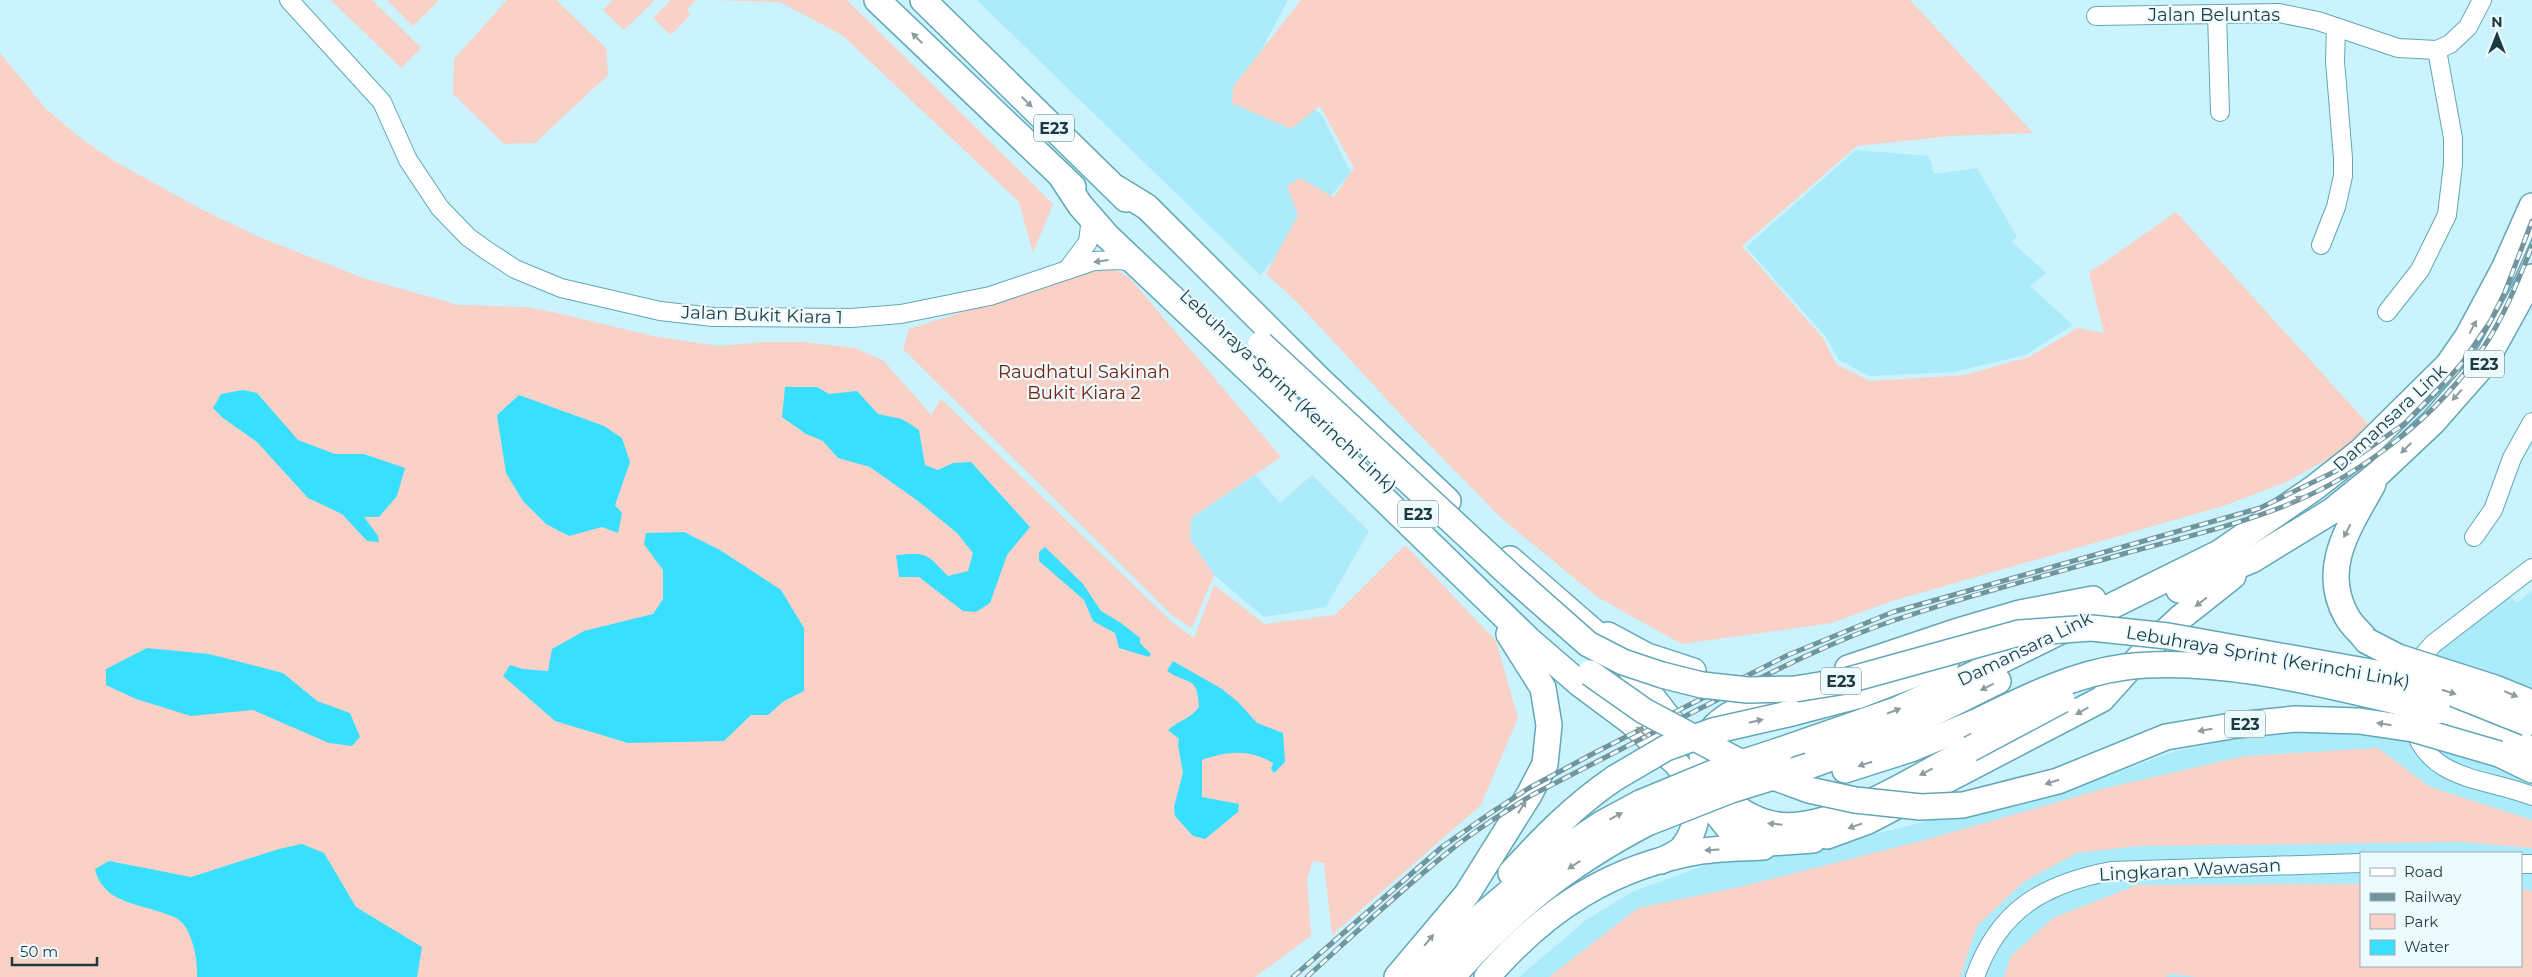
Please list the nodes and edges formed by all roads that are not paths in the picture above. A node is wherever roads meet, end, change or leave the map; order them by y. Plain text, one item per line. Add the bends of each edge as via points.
1 (288, 0) edge
2 (877, 0) edge
3 (923, 0) edge
4 (2482, 0) edge
5 (2218, 14) junction
6 (2096, 16) dead end
7 (2336, 27) junction
8 (2437, 50) junction
9 (2220, 112) dead end
10 (1061, 176) junction
11 (1116, 188) junction
12 (2532, 206) edge
13 (1091, 218) junction
14 (2321, 245) dead end
15 (1135, 263) junction
16 (1067, 270) junction
17 (2529, 289) edge
18 (2387, 312) dead end
19 (1255, 349) junction
20 (2532, 422) edge
21 (2379, 473) junction
22 (2255, 527) junction
23 (2474, 537) dead end
24 (2252, 560) junction
25 (2532, 568) edge
26 (1485, 599) junction
27 (2093, 599) junction
28 (1580, 619) junction
29 (2019, 633) junction
30 (1618, 653) junction
31 (1580, 684) junction
32 (2365, 695) junction
33 (2520, 729) edge
34 (2532, 750) edge
35 (2532, 770) edge
36 (1699, 793) junction
37 (2532, 796) edge
38 (1650, 820) junction
39 (1813, 840) junction
40 (1661, 861) junction
41 (2360, 863) edge
42 (1466, 929) junction
43 (1397, 977) edge
44 (1425, 977) edge
45 (1452, 977) edge
46 (1472, 977) edge
47 (1486, 977) edge
48 (1975, 977) edge

1 - 16 street, Jalan Bukit Kiara 1 via 382,102 408,160 440,208 468,237 486,250 515,269 561,288 660,311 713,317 851,318 901,314 990,296
10 -> 2 highway, Lebuhraya Sprint (Kerinchi Link) / E23
3 -> 11 highway, Lebuhraya Sprint (Kerinchi Link) / E23
4 - 8 street via 2468,27 2455,40
5 - 6 street, Jalan Beluntas
5 - 7 street, Jalan Beluntas via 2279,13 2318,20
5 - 9 street
7 - 8 street, Jalan Beluntas via 2398,48
7 - 14 street via 2335,61 2343,176 2336,207
8 - 18 street via 2453,138 2447,215 2420,270
10 - 13 highway
10 - 19 highway, Lebuhraya Sprint (Kerinchi Link) / E23
11 - 19 highway, Lebuhraya Sprint (Kerinchi Link) / E23
11 - 28 highway via 1146,206 1321,381 1502,552
22 -> 12 highway, Damansara Link / E23 via 2314,488 2361,451 2448,365 2468,336 2504,269
13 - 15 highway
13 - 16 street via 1088,242
15 -> 16 street, Jalan Bukit Kiara 1 via 1109,260
15 - 26 highway via 1353,468
17 -> 21 highway, Damansara Link / E23 via 2484,364 2433,422
19 - 29 highway, Lebuhraya Sprint (Kerinchi Link) / E23, bridge via 1588,644 1623,662 1702,685 1748,690 1795,690 1846,681
33 -> 19 highway, Lebuhraya Sprint (Kerinchi Link) / E23, bridge via 2413,729 2359,720 2295,719 2166,737 2058,781 1963,804 1921,807 1856,800 1809,790 1757,771 1710,747 1644,711 1590,673 1534,623
20 - 23 street via 2512,458 2493,510
21 - 24 highway, Damansara Link / E23 via 2332,511
21 -> 33 highway, bridge via 2344,535 2336,559 2337,589 2347,617 2367,641 2398,657 2495,688
22 - 27 highway
38 -> 22 highway, Damansara Link / E23, bridge via 1720,770 1896,710 2219,553
24 -> 38 highway, Damansara Link / E23, bridge via 2175,592 1866,746
24 -> 39 highway via 2180,618 2146,650 2102,700 1868,822
25 - 37 street via 2433,644 2420,659 2410,695 2416,737 2435,762 2448,771
26 - 31 highway
43 -> 26 highway via 1467,894 1530,795 1545,764 1549,725 1543,688
27 - 28 highway via 1955,632 1825,675 1776,680 1730,678 1666,664
32 -> 27 highway, bridge via 2177,676 2106,683 2076,693 2026,717 1875,798 1829,819 1799,825 1770,824 1750,817 1735,806 1708,775 1702,760 1706,737 1719,722 1740,708 2043,622
28 - 30 highway
29 -> 33 highway, Lebuhraya Sprint (Kerinchi Link) / E23, bridge via 2091,628 2168,636 2357,669 2452,692
42 -> 29 highway, bridge via 1494,890 1586,797 1666,748 1713,731 1857,696
30 - 31 highway via 1620,674 1611,689 1599,692
30 - 36 highway via 1682,736
36 -> 31 highway via 1676,762
32 - 33 highway, bridge
32 -> 38 highway, bridge via 2212,667 2171,664 2124,667 2071,680 1911,749 1785,788
33 - 34 highway
33 - 35 highway, Lebuhraya Sprint (Kerinchi Link) / E23
36 - 39 highway via 1730,830 1752,840
36 - 40 highway via 1693,829 1684,848
42 -> 38 highway, Damansara Link / E23 via 1546,861 1604,823
38 -> 45 highway, Damansara Link / E23 via 1605,845 1534,895 1488,936
38 - 46 highway via 1605,864 1520,927
39 -> 40 highway via 1703,851
40 - 47 highway via 1620,874 1558,909
41 - 48 street, Lingkaran Wawasan via 2111,871 2085,876 2033,898 2009,916
42 - 44 highway, Damansara Link / E23

